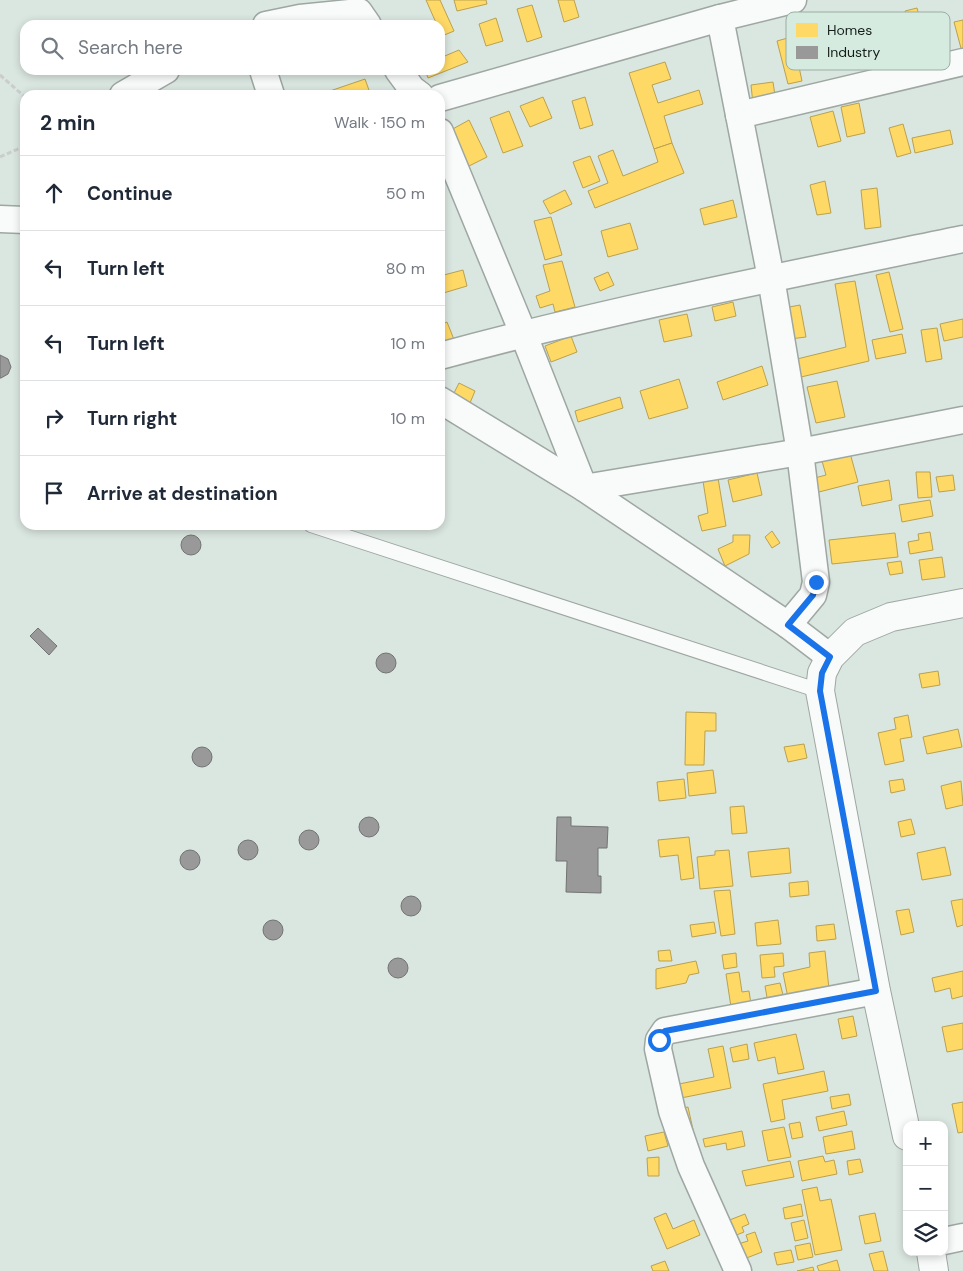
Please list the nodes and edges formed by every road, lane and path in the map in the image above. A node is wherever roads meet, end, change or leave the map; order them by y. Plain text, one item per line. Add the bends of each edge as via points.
1 (793, 0) edge
2 (720, 18) junction
3 (290, 20) edge
4 (365, 20) edge
5 (963, 62) edge
6 (950, 65) edge
7 (929, 70) edge
8 (0, 75) edge
9 (157, 75) edge
10 (265, 75) edge
11 (402, 75) edge
12 (132, 90) edge
13 (269, 90) edge
14 (413, 90) edge
15 (20, 93) edge
16 (445, 97) edge
17 (739, 114) junction
18 (445, 144) edge
19 (20, 148) edge
20 (0, 157) edge
21 (0, 219) edge
22 (20, 220) edge
23 (963, 239) edge
24 (771, 278) junction
25 (523, 333) junction
26 (445, 355) edge
27 (445, 403) edge
28 (963, 420) edge
29 (800, 452) junction
30 (584, 488) junction
31 (326, 530) edge
32 (963, 603) edge
33 (788, 625) junction
34 (830, 657) junction
35 (820, 691) junction
36 (876, 991) junction
37 (904, 1121) edge
38 (963, 1237) edge
39 (948, 1240) edge
40 (932, 1256) edge
41 (738, 1271) edge
42 (934, 1271) edge

1 - 2 street
2 - 16 street
2 - 17 street
3 - 4 street via 359,12
5 - 6 street
7 - 17 street
8 - 15 path
9 - 12 street
10 - 13 street
11 - 14 street
17 - 24 street
18 - 25 street
19 - 20 path
21 - 22 street
23 - 24 street
24 - 25 street
24 - 29 street
25 - 26 street
25 - 30 street
27 - 30 street
28 - 29 street
29 - 30 street
29 - 33 street via 816,582 813,595
30 - 33 street
31 - 35 lane
32 - 34 street via 890,617 855,632
33 - 34 street
34 - 35 street via 822,673
35 - 36 street
36 - 37 street
36 - 41 street via 665,1031 659,1040 658,1049 672,1111 691,1166
38 - 39 street
40 - 42 street

